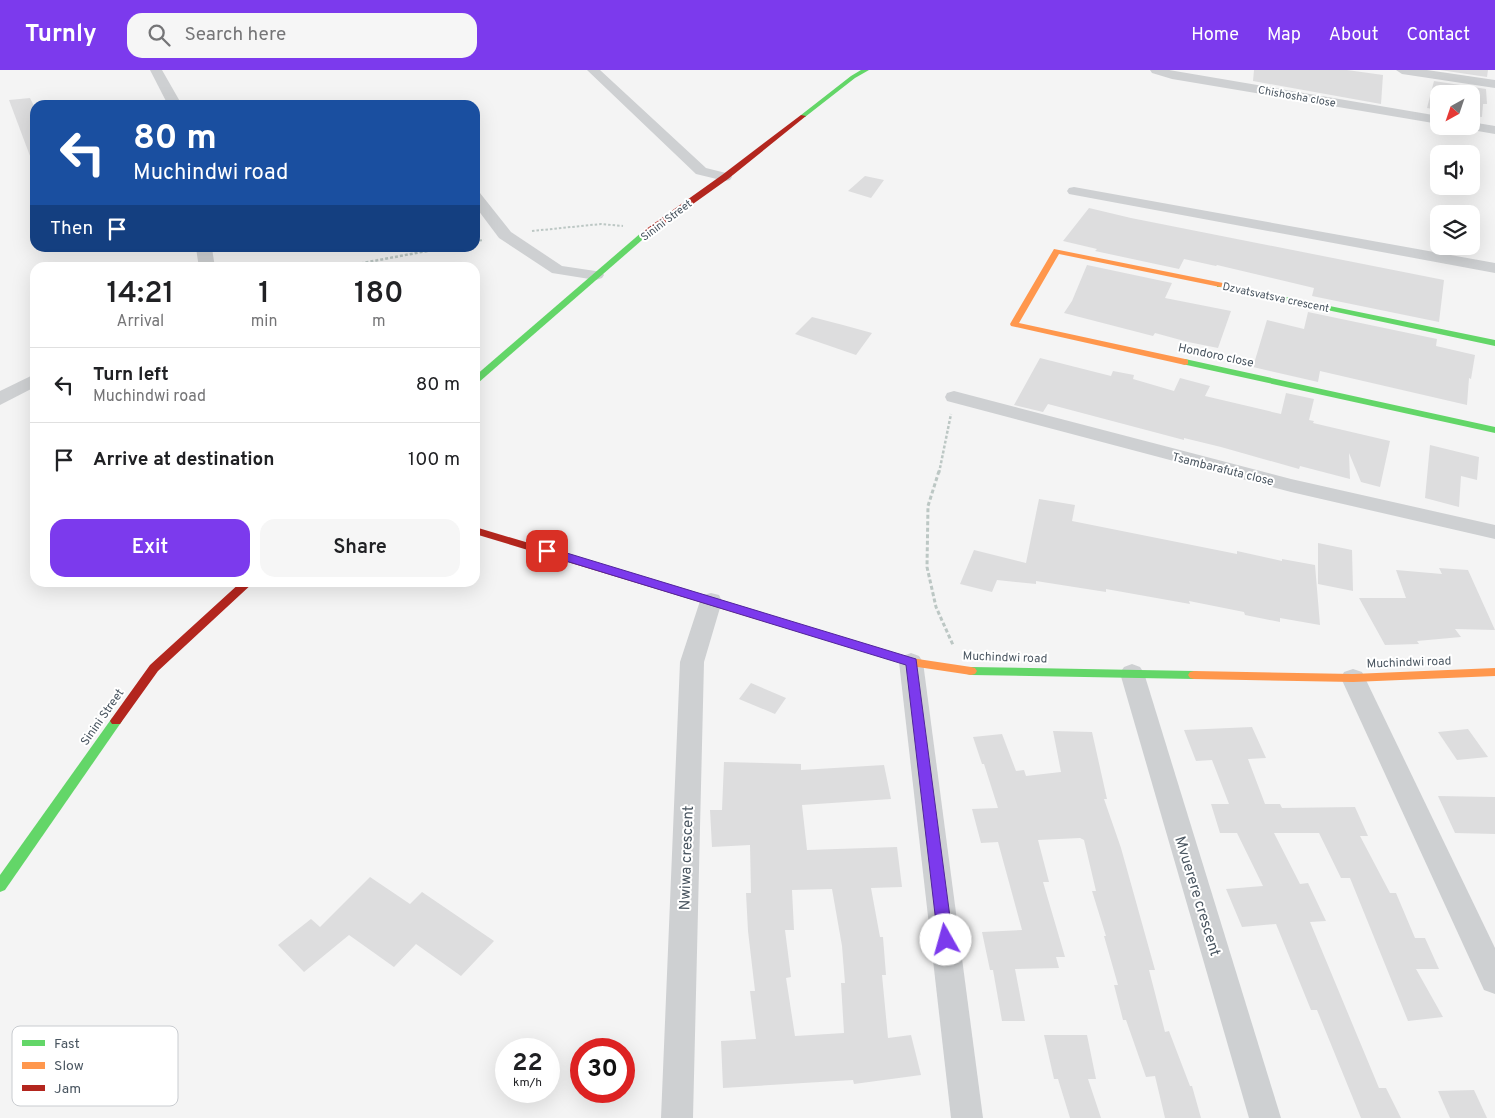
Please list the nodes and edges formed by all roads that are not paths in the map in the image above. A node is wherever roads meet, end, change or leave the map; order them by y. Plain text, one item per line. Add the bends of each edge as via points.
1 (156, 70) edge
2 (593, 70) edge
3 (866, 70) edge
4 (1156, 70) edge
5 (1402, 70) edge
6 (1495, 84) edge
7 (172, 100) edge
8 (1430, 118) edge
9 (1480, 128) edge
10 (1495, 130) edge
11 (725, 177) junction
12 (1074, 191) dead end
13 (480, 202) edge
14 (1057, 251) joint
15 (1495, 268) edge
16 (596, 275) junction
17 (1495, 343) edge
18 (480, 377) edge
19 (30, 383) edge
20 (954, 397) road end
21 (0, 399) edge
22 (1495, 430) edge
23 (480, 531) edge
24 (1495, 532) edge
25 (243, 587) edge
26 (711, 600) junction
27 (912, 662) junction
28 (1495, 672) edge
29 (1132, 673) junction
30 (1353, 678) junction
31 (0, 886) edge
32 (1495, 980) edge
33 (678, 1118) edge
34 (967, 1118) edge
35 (1265, 1118) edge

1 - 7 street
2 - 11 street via 701,171
3 - 11 street, Sinini Street
4 - 8 street, Chishosha close
5 - 6 street
9 - 10 street
11 - 16 street, Sinini Street via 653,228
12 - 15 street
13 - 16 street via 506,236 558,270
14 - 17 street, Dzvatsvatsva crescent
14 - 22 street, Hondoro close via 1014,324
16 - 18 street, Sinini Street
19 - 21 street
20 - 24 street, Tsambarafuta close via 1226,471
23 - 26 street, Muchindwi road
25 - 31 street, Sinini Street via 154,668
26 - 27 street, Muchindwi road
26 - 33 street, Nwiwa crescent via 692,662
27 - 29 street, Muchindwi road via 969,671
27 - 34 street
28 - 30 street, Muchindwi road
29 - 30 street, Muchindwi road
29 - 35 street, Mvuerere crescent
30 - 32 street

